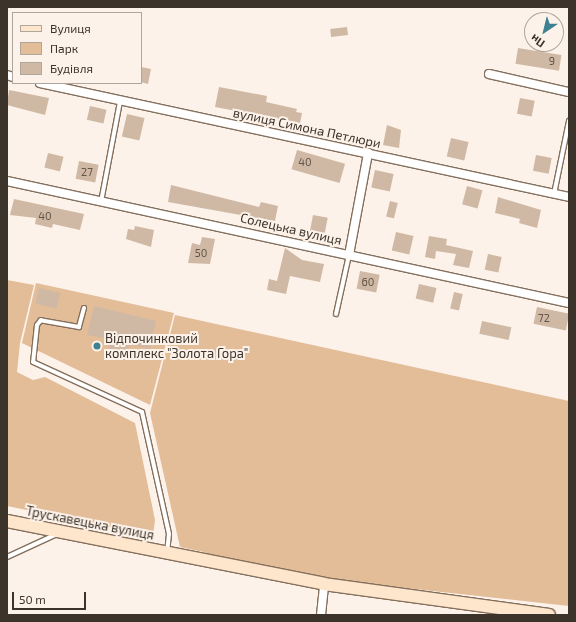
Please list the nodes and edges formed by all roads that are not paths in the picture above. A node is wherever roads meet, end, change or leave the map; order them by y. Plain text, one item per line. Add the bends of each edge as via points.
1 (490, 74) dead end
2 (44, 84) edge
3 (569, 92) edge
4 (120, 101) junction
5 (569, 122) edge
6 (368, 153) junction
7 (7, 181) edge
8 (554, 194) junction
9 (569, 197) edge
10 (101, 202) junction
11 (349, 255) junction
12 (569, 304) edge
13 (84, 308) dead end
14 (336, 314) dead end
15 (7, 521) edge
16 (61, 532) junction
17 (167, 552) junction
18 (7, 557) edge
19 (324, 584) junction
20 (321, 615) edge
21 (549, 615) edge

1 - 3 street
2 - 4 street, вулиця Симона Петлюри
4 - 6 street, вулиця Симона Петлюри
4 - 10 lane
5 - 8 lane
6 - 8 street, вулиця Симона Петлюри
6 - 11 street
7 - 10 street, Солецька вулиця
8 - 9 street, вулиця Симона Петлюри
10 - 11 street, Солецька вулиця
11 - 12 street, Солецька вулиця
11 - 14 lane
13 - 17 lane via 79,327 41,320 37,325 33,362 142,412 169,534
15 - 16 main road, Трускавецька вулиця
16 - 17 main road, Трускавецька вулиця
16 - 18 lane
17 - 19 main road, Трускавецька вулиця
19 - 20 street
19 - 21 main road, Трускавецька вулиця

